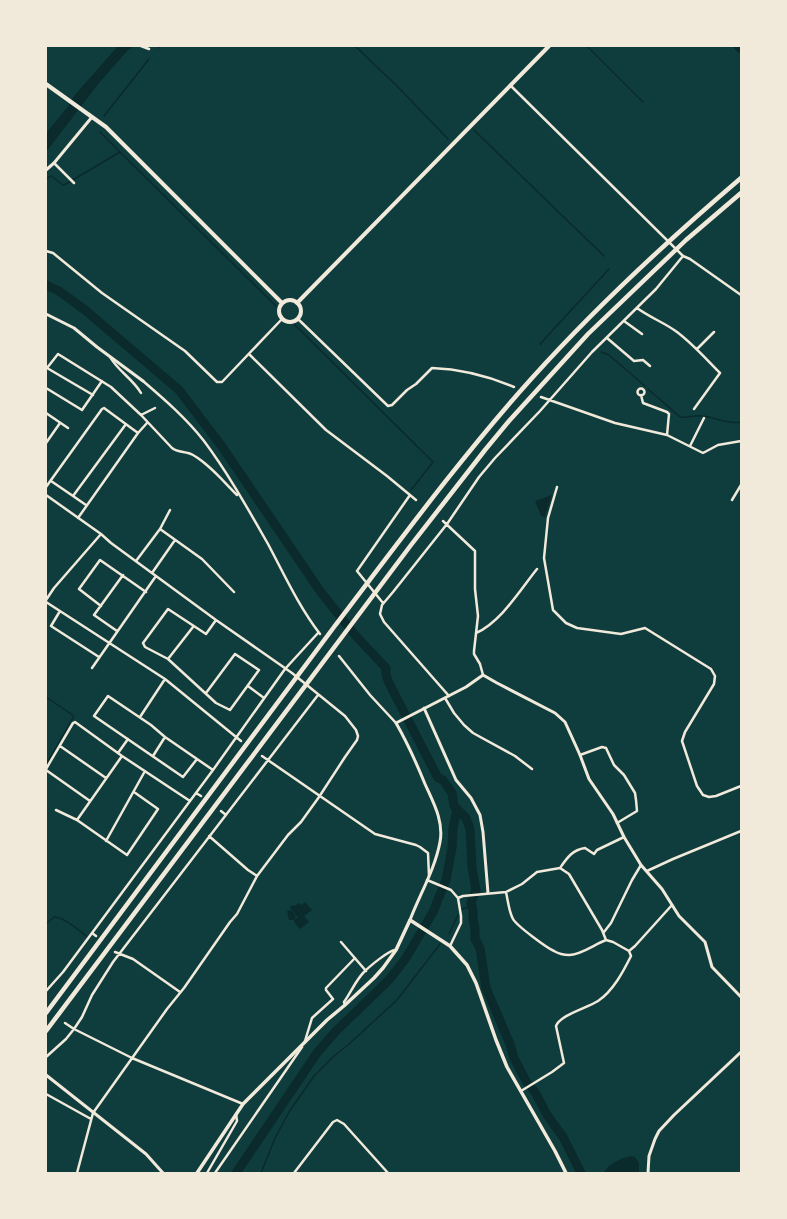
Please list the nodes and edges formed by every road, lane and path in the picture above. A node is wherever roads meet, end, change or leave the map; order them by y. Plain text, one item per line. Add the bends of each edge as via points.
1 (141, 46) edge
2 (549, 46) edge
3 (147, 49) dead end
4 (46, 84) edge
5 (510, 85) junction
6 (92, 117) junction
7 (54, 163) junction
8 (46, 170) edge
9 (741, 178) edge
10 (74, 183) dead end
11 (741, 193) edge
12 (46, 251) edge
13 (683, 256) junction
14 (741, 295) edge
15 (282, 303) junction
16 (297, 303) junction
17 (637, 308) junction
18 (46, 314) edge
19 (282, 318) junction
20 (298, 319) junction
21 (624, 321) junction
22 (714, 332) dead end
23 (642, 334) dead end
24 (607, 338) junction
25 (697, 349) junction
26 (249, 354) junction
27 (109, 356) junction
28 (650, 366) dead end
29 (47, 368) edge
30 (102, 381) junction
31 (142, 381) joint
32 (514, 387) dead end
33 (46, 388) edge
34 (141, 393) dead end
35 (93, 395) junction
36 (641, 395) dead end
37 (541, 397) dead end
38 (550, 400) junction
39 (156, 408) dead end
40 (694, 409) dead end
41 (46, 413) edge
42 (141, 415) junction
43 (704, 418) dead end
44 (60, 423) junction
45 (147, 423) junction
46 (126, 424) junction
47 (68, 428) dead end
48 (138, 433) junction
49 (667, 435) junction
50 (741, 441) edge
51 (46, 444) edge
52 (690, 446) junction
53 (51, 480) junction
54 (741, 485) edge
55 (46, 487) edge
56 (557, 487) dead end
57 (410, 495) junction
58 (46, 496) edge
59 (73, 496) junction
60 (240, 498) junction
61 (416, 500) dead end
62 (732, 500) dead end
63 (86, 505) junction
64 (170, 510) dead end
65 (78, 518) junction
66 (443, 521) dead end
67 (447, 524) junction
68 (160, 529) junction
69 (101, 534) junction
70 (175, 540) junction
71 (136, 561) junction
72 (537, 569) dead end
73 (152, 573) junction
74 (122, 575) junction
75 (156, 576) junction
76 (146, 592) junction
77 (234, 592) dead end
78 (46, 601) edge
79 (384, 603) junction
80 (101, 606) junction
81 (60, 611) junction
82 (216, 620) junction
83 (194, 627) junction
84 (117, 631) junction
85 (476, 633) junction
86 (108, 643) junction
87 (339, 656) dead end
88 (99, 657) junction
89 (168, 659) junction
90 (92, 668) dead end
91 (285, 669) junction
92 (483, 674) junction
93 (165, 679) junction
94 (248, 686) junction
95 (206, 693) junction
96 (318, 694) junction
97 (264, 698) junction
98 (446, 698) junction
99 (422, 709) junction
100 (140, 717) junction
101 (396, 723) junction
102 (165, 737) junction
103 (236, 738) junction
104 (128, 739) junction
105 (241, 741) dead end
106 (60, 746) junction
107 (118, 753) junction
108 (580, 755) junction
109 (122, 756) junction
110 (153, 756) junction
111 (262, 756) dead end
112 (197, 759) junction
113 (267, 760) junction
114 (532, 769) dead end
115 (46, 770) edge
116 (213, 770) junction
117 (145, 771) junction
118 (106, 778) junction
119 (741, 786) edge
120 (134, 792) junction
121 (196, 792) junction
122 (201, 796) dead end
123 (319, 796) junction
124 (90, 801) junction
125 (190, 801) junction
126 (56, 810) dead end
127 (221, 811) dead end
128 (226, 815) junction
129 (77, 820) junction
130 (617, 822) junction
131 (741, 831) edge
132 (209, 836) junction
133 (624, 837) junction
134 (106, 841) junction
135 (641, 865) junction
136 (560, 868) junction
137 (647, 871) junction
138 (257, 876) junction
139 (428, 876) junction
140 (426, 880) junction
141 (506, 892) junction
142 (488, 893) junction
143 (458, 898) junction
144 (672, 905) junction
145 (410, 920) junction
146 (604, 932) junction
147 (92, 933) junction
148 (96, 936) dead end
149 (606, 940) junction
150 (341, 942) dead end
151 (450, 946) junction
152 (396, 950) junction
153 (629, 951) junction
154 (115, 952) dead end
155 (120, 954) junction
156 (355, 958) junction
157 (366, 971) junction
158 (46, 991) edge
159 (180, 992) junction
160 (741, 997) edge
161 (345, 1005) junction
162 (46, 1013) edge
163 (65, 1023) dead end
164 (74, 1029) junction
165 (46, 1031) edge
166 (304, 1042) junction
167 (741, 1052) edge
168 (46, 1057) edge
169 (132, 1058) junction
170 (46, 1075) edge
171 (523, 1090) junction
172 (46, 1094) edge
173 (243, 1104) junction
174 (94, 1113) junction
175 (236, 1113) junction
176 (91, 1119) junction
177 (161, 1172) edge
178 (76, 1173) edge
179 (197, 1173) edge
180 (207, 1173) edge
181 (215, 1173) edge
182 (294, 1173) edge
183 (388, 1173) edge
184 (566, 1173) edge
185 (648, 1173) edge

1 - 3 street
2 - 5 main road
4 - 6 main road
5 - 13 street
5 - 16 main road
6 - 7 street
6 - 15 main road via 106,127
7 - 8 street
7 - 10 street
9 - 162 highway via 632,275 578,328 500,414 376,571
11 - 165 highway via 686,240 588,334 509,421 384,581
12 - 26 street via 53,253 102,293 185,351 217,382 222,382
13 - 14 street
13 - 17 street
15 - 16 main road via 291,300
15 - 19 main road via 279,312
16 - 20 main road via 301,312
17 - 21 street
17 - 25 street via 676,331
18 - 27 street via 74,328
19 - 20 main road via 291,322
19 - 26 street
20 - 32 street via 388,406 432,368 476,374
21 - 23 street
21 - 24 street
22 - 25 street
24 - 28 street via 634,361 643,360
24 - 38 street
25 - 40 street via 720,373
26 - 57 street via 326,430
27 - 31 street
27 - 34 street
29 - 30 street via 58,354
29 - 35 street
30 - 35 street
30 - 42 street
31 - 60 street via 170,404 196,431 220,462
33 - 35 street via 82,410
36 - 49 street via 643,403 669,414
37 - 38 street
38 - 49 street via 615,423
38 - 67 street via 494,458
39 - 42 street
41 - 44 street
42 - 45 street
43 - 52 street
44 - 47 street
44 - 51 street
45 - 48 street
45 - 60 street via 176,451 191,454 203,463
46 - 48 street
46 - 53 street via 102,409
46 - 59 street
48 - 63 street
49 - 52 street
50 - 52 street via 718,445 702,452
53 - 55 street
53 - 59 street
54 - 62 street
56 - 119 street via 548,518 544,554 553,610 566,623 577,628 621,634 645,628 711,669 715,676 714,684 682,741 697,786 703,795 716,796
57 - 61 street
57 - 79 street via 357,572
58 - 65 street
59 - 63 street
60 - 91 street via 319,634
63 - 65 street
64 - 68 street
65 - 69 street
66 - 67 street
67 - 79 street
67 - 85 street via 475,550 478,616
68 - 70 street
68 - 71 street
69 - 71 street
69 - 78 street via 54,588
70 - 73 street
70 - 77 street via 202,559
71 - 73 street
72 - 85 street via 504,610 487,627
73 - 75 street
74 - 76 street
74 - 80 street
74 - 80 street via 100,560 79,589
75 - 76 street
75 - 82 street
76 - 84 street
78 - 81 street
79 - 98 street via 380,614 384,622
80 - 84 street via 94,615
81 - 86 street
81 - 88 street via 51,626
82 - 83 street via 206,634
82 - 91 street
83 - 89 street
83 - 89 street via 168,609 143,644
84 - 86 street
85 - 92 street via 474,654
86 - 88 street
86 - 93 street
87 - 101 street
88 - 90 street
89 - 95 street
91 - 96 street
91 - 97 street
92 - 98 street
92 - 108 street via 497,684 555,713 565,722
93 - 100 street
93 - 103 street
94 - 95 street via 230,710 216,703
94 - 95 street via 259,670 235,654
94 - 97 street
96 - 113 street
96 - 123 street via 345,716 358,736 358,740
97 - 103 street
98 - 99 street
98 - 114 street via 454,713 473,733 515,756
99 - 101 street
99 - 142 street via 456,780 471,798 480,815
100 - 102 street
100 - 104 street via 108,696 94,716
101 - 139 street via 416,761 437,812 440,826 440,843
102 - 110 street
102 - 112 street
103 - 105 street
103 - 116 street
104 - 107 street
104 - 110 street
106 - 107 street via 75,722
106 - 115 street
106 - 118 street
107 - 109 street
108 - 130 street via 589,779
108 - 130 street via 602,747 606,748 614,765 635,793 637,811
109 - 117 street
109 - 118 street
110 - 112 street via 183,777
111 - 113 street
112 - 116 street
113 - 123 street
113 - 128 street
115 - 124 street
116 - 121 street
117 - 120 street
117 - 125 street
118 - 124 street
120 - 134 street
120 - 134 street via 158,809 127,855
121 - 122 street
121 - 125 street
123 - 138 street
123 - 139 street via 375,834 420,847 428,853
124 - 129 street
125 - 147 street
126 - 129 street
127 - 128 street
128 - 132 street
129 - 134 street
130 - 133 street
131 - 137 street
132 - 138 street
132 - 155 street
133 - 135 street
133 - 136 street via 597,850 594,854 585,848 579,849 569,854
135 - 137 street
135 - 146 street
136 - 141 street via 537,872
136 - 146 street via 569,874
137 - 144 street
138 - 159 street via 237,914
139 - 140 street
140 - 143 street via 451,890
140 - 145 street
141 - 142 street
141 - 149 street via 513,920 556,952 576,954
142 - 143 street
143 - 151 street via 461,923
144 - 153 street
144 - 160 street via 705,942 712,966
145 - 151 main road
145 - 152 main road
146 - 149 street
147 - 148 street
147 - 158 street
149 - 153 street
150 - 156 street
151 - 171 main road via 471,972 507,1067
152 - 157 street via 392,950
152 - 161 main road via 374,978
153 - 171 street via 631,956 611,988 598,1000 559,1020 556,1026 564,1063
154 - 155 street
155 - 159 street via 133,959
155 - 164 street via 92,995
156 - 157 street
156 - 166 street via 326,988 333,999 312,1018
157 - 161 street via 344,1002
159 - 169 street
161 - 166 main road
163 - 164 street
164 - 168 street
164 - 169 street
166 - 173 main road
166 - 181 street
167 - 185 street via 659,1131 649,1156
169 - 173 street
169 - 174 street
170 - 174 street
171 - 184 main road
172 - 176 street
173 - 175 main road
174 - 176 street
174 - 177 street via 146,1154
175 - 179 main road
175 - 180 street via 237,1121
176 - 178 street
182 - 183 street via 337,1120 344,1124

